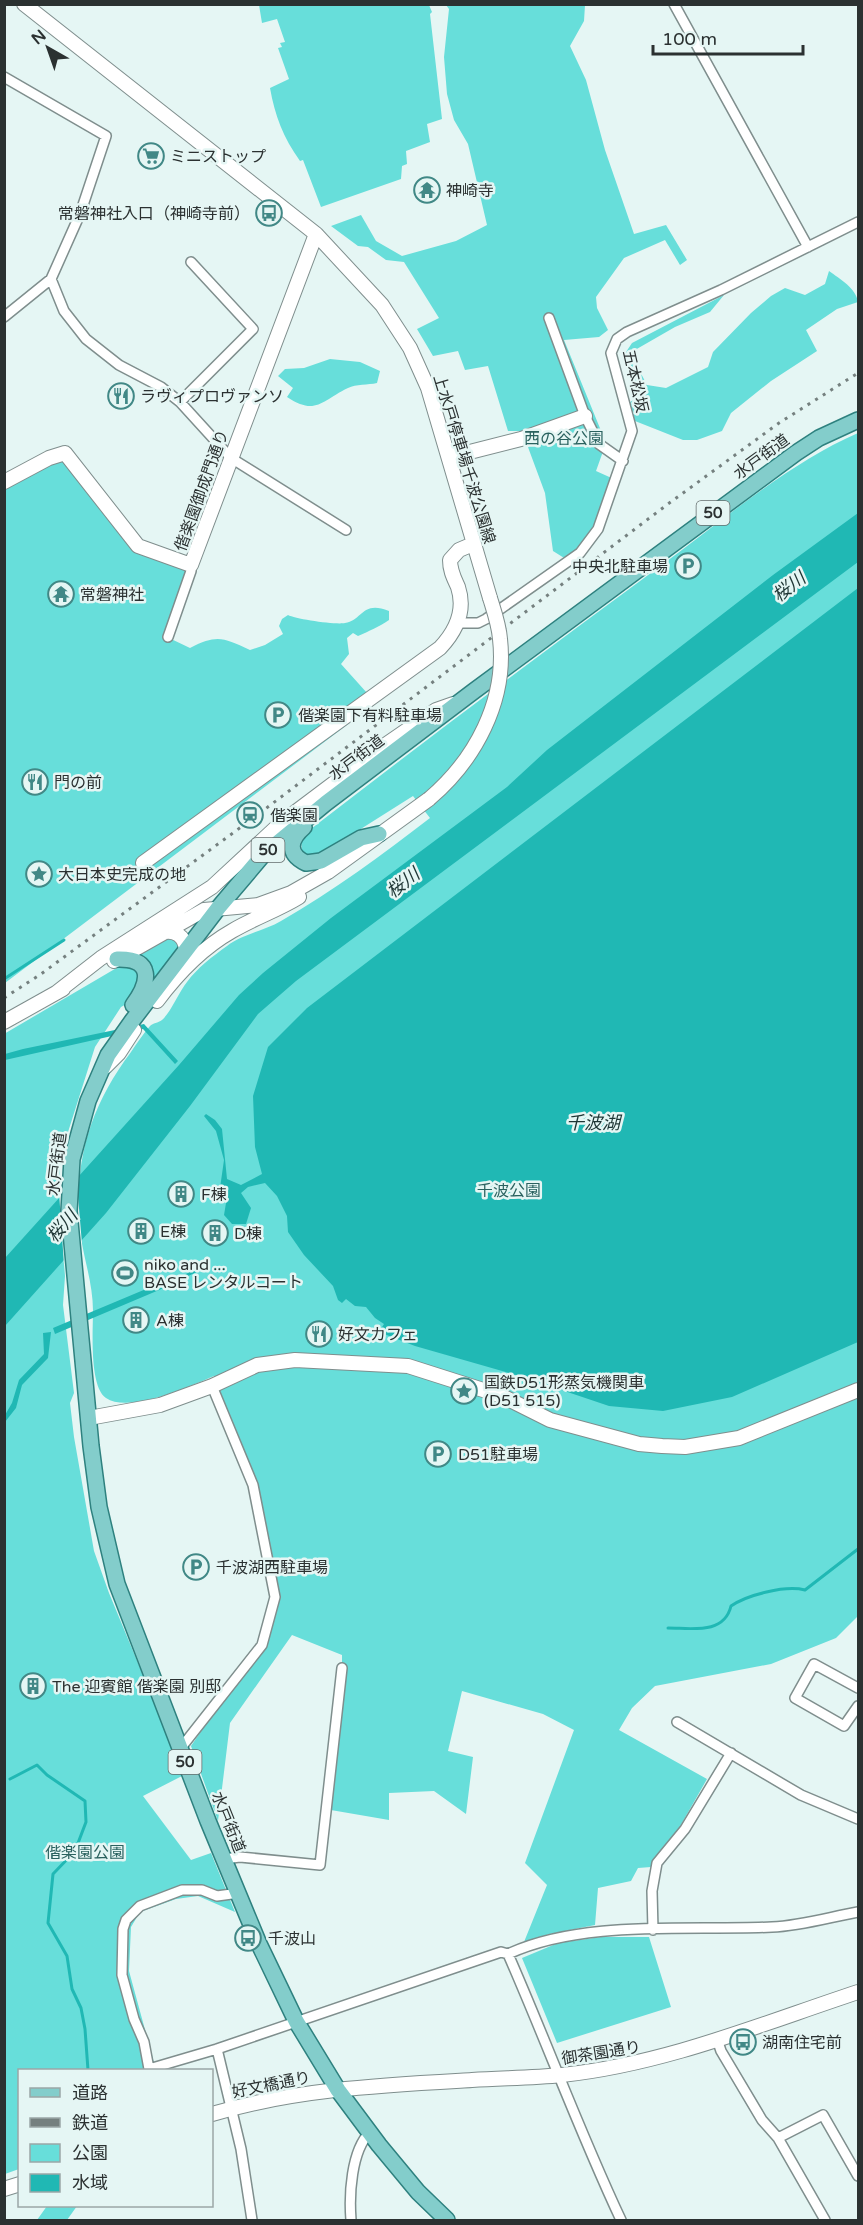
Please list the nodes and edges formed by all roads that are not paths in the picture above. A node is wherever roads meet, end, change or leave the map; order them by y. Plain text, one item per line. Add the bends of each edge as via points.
1 (24, 4) edge
2 (674, 4) edge
3 (4, 77) edge
4 (858, 222) edge
5 (316, 234) junction
6 (808, 247) junction
7 (191, 262) dead end
8 (51, 279) junction
9 (4, 317) edge
10 (549, 318) dead end
11 (180, 402) junction
12 (585, 416) junction
13 (858, 420) edge
14 (450, 457) junction
15 (231, 458) junction
16 (623, 461) junction
17 (4, 482) edge
18 (346, 530) dead end
19 (473, 544) junction
20 (191, 565) junction
21 (458, 622) junction
22 (168, 638) dead end
23 (458, 703) junction
24 (326, 803) junction
25 (379, 834) junction
26 (143, 863) dead end
27 (328, 872) junction
28 (219, 907) junction
29 (159, 934) junction
30 (186, 950) junction
31 (117, 959) junction
32 (56, 993) junction
33 (4, 1022) edge
34 (108, 1056) junction
35 (99, 1073) junction
36 (212, 1386) junction
37 (858, 1390) edge
38 (89, 1418) junction
39 (342, 1668) dead end
40 (858, 1688) edge
41 (858, 1706) edge
42 (677, 1722) dead end
43 (180, 1749) junction
44 (731, 1753) junction
45 (858, 1819) edge
46 (224, 1859) junction
47 (239, 1893) junction
48 (858, 1912) edge
49 (653, 1930) junction
50 (508, 1954) junction
51 (858, 1992) edge
52 (296, 2021) junction
53 (717, 2039) junction
54 (216, 2049) junction
55 (560, 2075) junction
56 (338, 2090) junction
57 (232, 2108) junction
58 (213, 2114) edge
59 (370, 2132) junction
60 (778, 2138) junction
61 (858, 2176) edge
62 (252, 2220) edge
63 (351, 2220) edge
64 (447, 2220) edge
65 (621, 2220) edge
66 (825, 2220) edge

1 - 5 street, 上水戸停車場千波公園線
2 - 6 street
3 - 8 street via 106,136 80,214
4 - 6 street, 五本松坂
5 - 14 street, 上水戸停車場千波公園線 via 398,326 428,388
5 - 15 street, 偕楽園御成門通り
6 - 16 street, 五本松坂 via 616,339 611,353 632,431
7 - 11 street via 253,329
8 - 9 street
8 - 11 street via 64,311 86,339 119,365
10 - 12 street
11 - 15 street
12 - 14 street via 521,439
12 - 16 street via 599,444
13 - 23 main road, 水戸街道 / 50 via 796,453
14 - 19 street, 上水戸停車場千波公園線
15 - 18 street
15 - 20 street, 偕楽園御成門通り
16 - 21 street via 598,529 580,553 486,619 478,623
17 - 20 street, 偕楽園御成門通り via 65,453 138,546
19 - 21 street via 459,550 450,560 460,596
19 - 25 street, 上水戸停車場千波公園線, bridge via 496,619 501,652 493,707 464,764 429,799
20 - 22 street
21 - 26 street via 452,636 440,648
23 - 24 main road, 水戸街道 / 50
23 - 32 street via 436,710 386,744 281,823 212,887 101,958
24 - 25 main road via 293,839 292,846 306,863 321,861 361,838
24 - 28 main road, 水戸街道 / 50 via 270,848
25 - 27 street, 上水戸停車場千波公園線
27 - 28 street, 上水戸停車場千波公園線 via 272,901
27 - 35 street via 306,892 221,937 193,960
28 - 29 street, 上水戸停車場千波公園線 via 195,913
28 - 30 main road, 水戸街道 / 50
29 - 30 street via 177,933
29 - 31 street, 上水戸停車場千波公園線
30 - 34 main road, 水戸街道 / 50
31 - 32 street, 上水戸停車場千波公園線
31 - 34 main road via 134,960 144,968 146,978 138,999 112,1035
32 - 33 street
34 - 35 main road, 水戸街道 / 50
35 - 38 main road, 水戸街道 / 50 via 72,1159 69,1210
36 - 37 street via 257,1365 295,1360 408,1365 502,1396 576,1428 639,1444 685,1447 739,1438
36 - 38 street via 159,1405
36 - 43 street via 253,1485 275,1597 262,1645
38 - 43 main road, 水戸街道 / 50 via 99,1507 111,1565
39 - 46 street via 320,1864
40 - 41 street via 814,1664 795,1698 844,1726
42 - 44 street
43 - 46 main road, 水戸街道 / 50
44 - 45 street via 801,1795
44 - 49 street via 685,1829 657,1863 652,1891
46 - 47 main road, 水戸街道 / 50
47 - 52 main road, 水戸街道 / 50
47 - 54 street via 217,1896 202,1890 182,1890 140,1906 123,1929 122,1975 149,2068
48 - 49 street via 775,1927
49 - 50 street via 598,1932 549,1940
50 - 52 street via 501,1952
50 - 55 street
51 - 53 street, 御茶園通り
52 - 54 street
52 - 56 main road, 水戸街道 / 50
53 - 55 street, 御茶園通り via 652,2060
53 - 60 street via 762,2120
54 - 57 street
55 - 56 street, 御茶園通り
55 - 65 street
56 - 57 street, 好文橋通り
56 - 59 main road, 水戸街道 / 50
57 - 58 street, 好文橋通り
57 - 62 street
59 - 63 street via 363,2139 357,2158
59 - 64 main road, 水戸街道 / 50 via 418,2192
60 - 61 street via 823,2115
60 - 66 street

